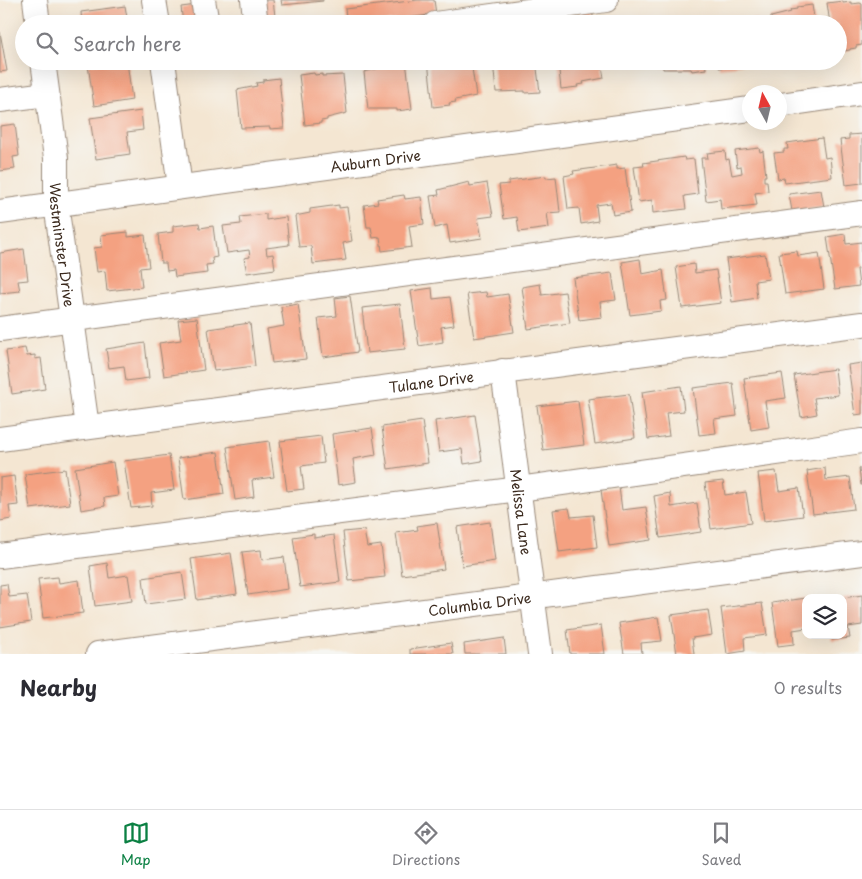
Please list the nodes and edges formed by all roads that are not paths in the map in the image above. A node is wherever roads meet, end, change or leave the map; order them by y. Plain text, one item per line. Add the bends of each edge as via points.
1 (34, 0) edge
2 (154, 0) edge
3 (203, 0) edge
4 (253, 0) edge
5 (606, 0) edge
6 (537, 4) edge
7 (36, 15) edge
8 (156, 15) edge
9 (206, 15) edge
10 (255, 15) edge
11 (480, 15) edge
12 (44, 70) edge
13 (164, 70) edge
14 (862, 93) edge
15 (47, 94) junction
16 (0, 100) edge
17 (787, 104) edge
18 (742, 110) edge
19 (180, 187) junction
20 (56, 204) junction
21 (0, 212) edge
22 (862, 213) edge
23 (72, 319) junction
24 (862, 324) edge
25 (0, 329) edge
26 (503, 371) junction
27 (87, 427) junction
28 (0, 439) edge
29 (862, 441) edge
30 (518, 489) junction
31 (862, 552) edge
32 (0, 556) edge
33 (533, 595) junction
34 (98, 654) edge
35 (540, 654) edge

1 - 7 street
2 - 8 street
3 - 9 street
4 - 10 street
5 - 6 street
6 - 11 street
12 - 15 street, Westminster Drive
13 - 19 street
14 - 17 street
15 - 16 street
15 - 20 street, Westminster Drive via 56,158
18 - 19 street, Auburn Drive
19 - 20 street, Auburn Drive
20 - 21 street, Auburn Drive
20 - 23 street, Westminster Drive
22 - 23 street
23 - 25 street
23 - 27 street, Westminster Drive
24 - 26 street, Tulane Drive
26 - 27 street, Tulane Drive
26 - 30 street, Melissa Lane
27 - 28 street, Tulane Drive
29 - 30 street
30 - 32 street
30 - 33 street, Melissa Lane
31 - 33 street, Columbia Drive
33 - 34 street, Columbia Drive
33 - 35 street, Melissa Lane

